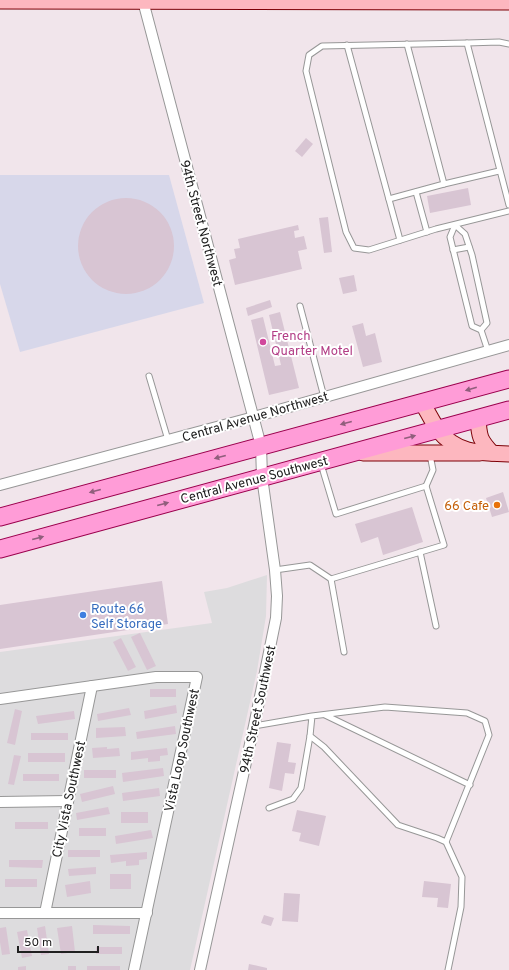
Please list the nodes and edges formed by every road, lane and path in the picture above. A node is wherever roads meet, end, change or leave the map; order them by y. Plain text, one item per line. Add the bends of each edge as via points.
1 (0, 1) edge
2 (143, 1) junction
3 (335, 1) edge
4 (509, 2) edge
5 (466, 43) junction
6 (407, 44) junction
7 (509, 44) edge
8 (347, 45) junction
9 (499, 171) junction
10 (444, 184) junction
11 (416, 192) junction
12 (389, 199) junction
13 (509, 205) edge
14 (509, 211) edge
15 (455, 225) junction
16 (427, 232) junction
17 (400, 240) junction
18 (469, 247) junction
19 (453, 250) junction
20 (300, 306) dead end
21 (481, 330) junction
22 (509, 345) edge
23 (488, 351) junction
24 (149, 376) dead end
25 (509, 379) edge
26 (324, 397) junction
27 (422, 403) junction
28 (509, 410) edge
29 (254, 417) junction
30 (478, 418) junction
31 (438, 429) junction
32 (168, 440) junction
33 (261, 446) junction
34 (352, 453) junction
35 (429, 453) junction
36 (486, 453) junction
37 (509, 454) edge
38 (320, 462) junction
39 (262, 477) junction
40 (0, 485) edge
41 (426, 486) junction
42 (0, 517) edge
43 (0, 548) edge
44 (420, 552) junction
45 (275, 570) junction
46 (331, 579) junction
47 (436, 626) dead end
48 (344, 652) dead end
49 (92, 686) junction
50 (0, 699) edge
51 (324, 715) junction
52 (312, 716) junction
53 (254, 726) junction
54 (310, 736) junction
55 (470, 785) junction
56 (68, 801) junction
57 (0, 802) edge
58 (269, 808) dead end
59 (446, 842) junction
60 (0, 913) edge
61 (44, 913) junction
62 (147, 913) junction
63 (134, 970) edge
64 (200, 970) edge
65 (448, 970) edge

1 - 2 street
2 - 3 street
2 - 29 street, 94th Street Northwest
3 - 4 street
5 - 6 lane
5 - 7 lane
5 - 9 lane
6 - 8 lane
6 - 10 lane
8 - 12 lane
8 - 17 lane via 322,46 309,55 306,71 346,232 354,248 369,250
9 - 10 lane
9 - 13 lane
10 - 11 lane
11 - 12 lane
11 - 16 lane
12 - 17 lane
14 - 15 lane
15 - 16 lane
15 - 18 lane via 465,234
15 - 19 lane via 450,237
16 - 17 lane
18 - 19 lane
18 - 21 lane via 487,323
19 - 21 lane via 472,326
20 - 26 lane
21 - 23 lane
22 - 23 street, Central Avenue Northwest
23 - 26 street, Central Avenue Northwest
24 - 32 lane
25 -> 27 main road
26 - 29 street, Central Avenue Northwest
27 - 31 street
27 -> 33 main road
28 - 30 main road, Central Avenue Southwest
29 - 32 street, Central Avenue Northwest
29 - 33 street, 94th Street Northwest
30 - 31 main road, Central Avenue Southwest
30 - 36 street
34 -> 31 main road, Central Avenue Southwest
31 - 36 street via 456,446
32 - 40 street, Central Avenue Northwest
33 - 39 street, 94th Street Southwest
33 -> 42 main road
34 - 35 street
34 - 38 main road, Central Avenue Southwest
35 - 36 street
35 - 41 lane via 433,470
36 - 37 street
38 - 39 main road, Central Avenue Southwest
38 - 41 lane via 336,514
43 -> 39 main road, Central Avenue Southwest
39 - 45 street, 94th Street Southwest
41 - 44 lane via 444,545
44 - 46 lane
44 - 47 lane
45 - 46 lane via 310,565
45 - 53 street, 94th Street Southwest via 276,618
46 - 48 lane
49 - 50 street, Vista Loop Southwest
49 - 56 street, City Vista Southwest
49 - 62 street, Vista Loop Southwest via 156,677 197,677
51 - 52 lane
51 - 55 lane
51 - 55 lane via 385,707 467,713 485,721 489,735
52 - 53 lane
52 - 54 lane
53 - 64 street, 94th Street Southwest
54 - 58 lane via 301,788 293,799
54 - 59 lane via 324,747 398,825
55 - 59 lane
56 - 57 street
56 - 61 street, City Vista Southwest
59 - 65 lane via 462,877 461,907
60 - 61 street
61 - 62 street
62 - 63 street, Vista Loop Southwest

